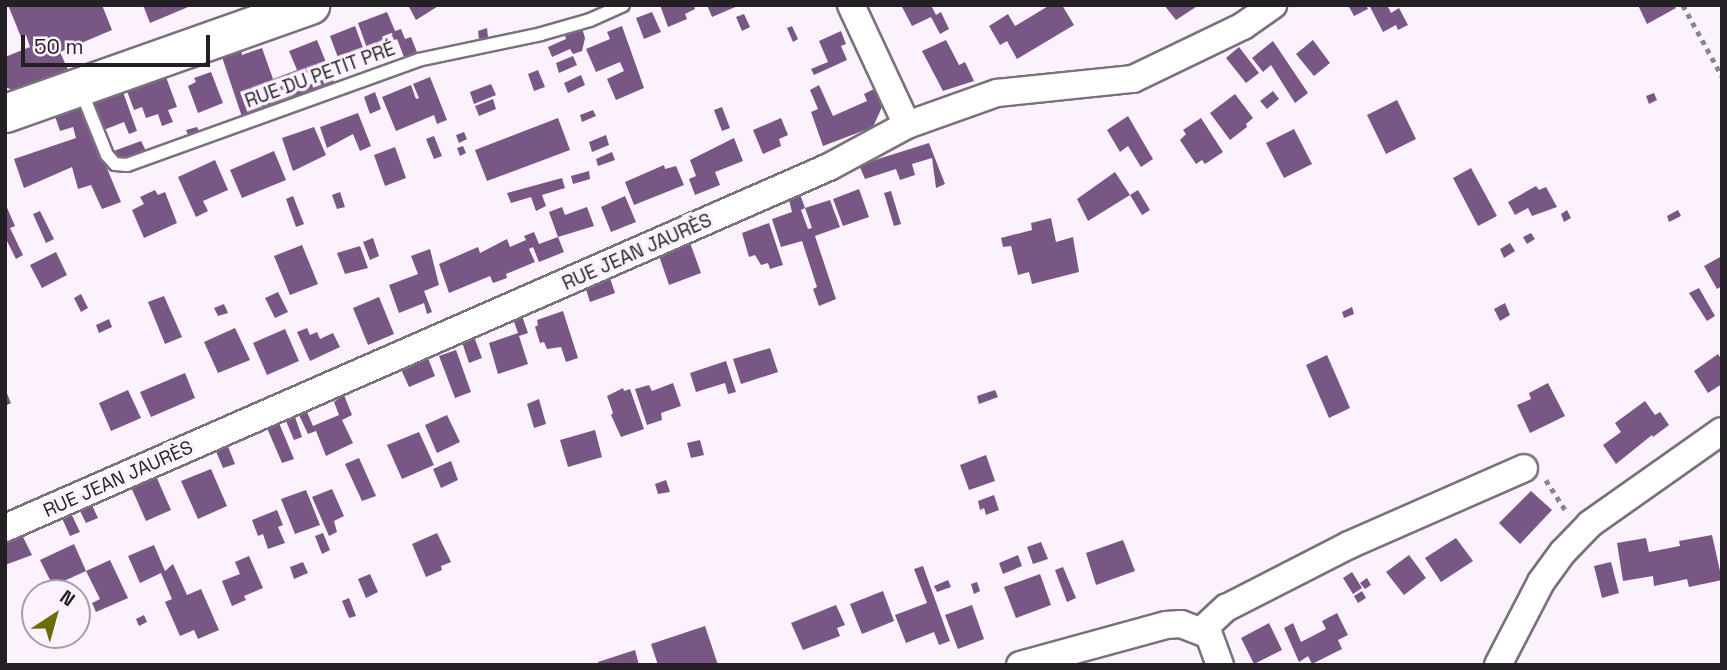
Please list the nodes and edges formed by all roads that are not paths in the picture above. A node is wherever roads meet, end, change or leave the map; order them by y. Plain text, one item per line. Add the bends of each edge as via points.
1 (310, 5) edge
2 (623, 5) edge
3 (851, 5) edge
4 (1273, 5) edge
5 (80, 88) junction
6 (5, 113) edge
7 (907, 125) junction
8 (1722, 431) edge
9 (1524, 468) road end
10 (5, 528) edge
11 (1202, 630) junction
12 (1020, 665) edge
13 (1220, 665) edge
14 (1498, 665) edge

1 - 5 street
2 - 5 lane, RUE DU PETIT PRÉ via 541,34 418,60 127,165 115,164 107,155
3 - 7 street
4 - 7 street, RUE JEAN JAURÈS via 1243,26 1133,79 997,93
5 - 6 street
7 - 10 street, RUE JEAN JAURÈS via 829,167
8 - 14 street via 1581,534 1541,582
9 - 11 street via 1349,545 1226,608
11 - 12 street via 1166,625
11 - 13 street via 1214,644

